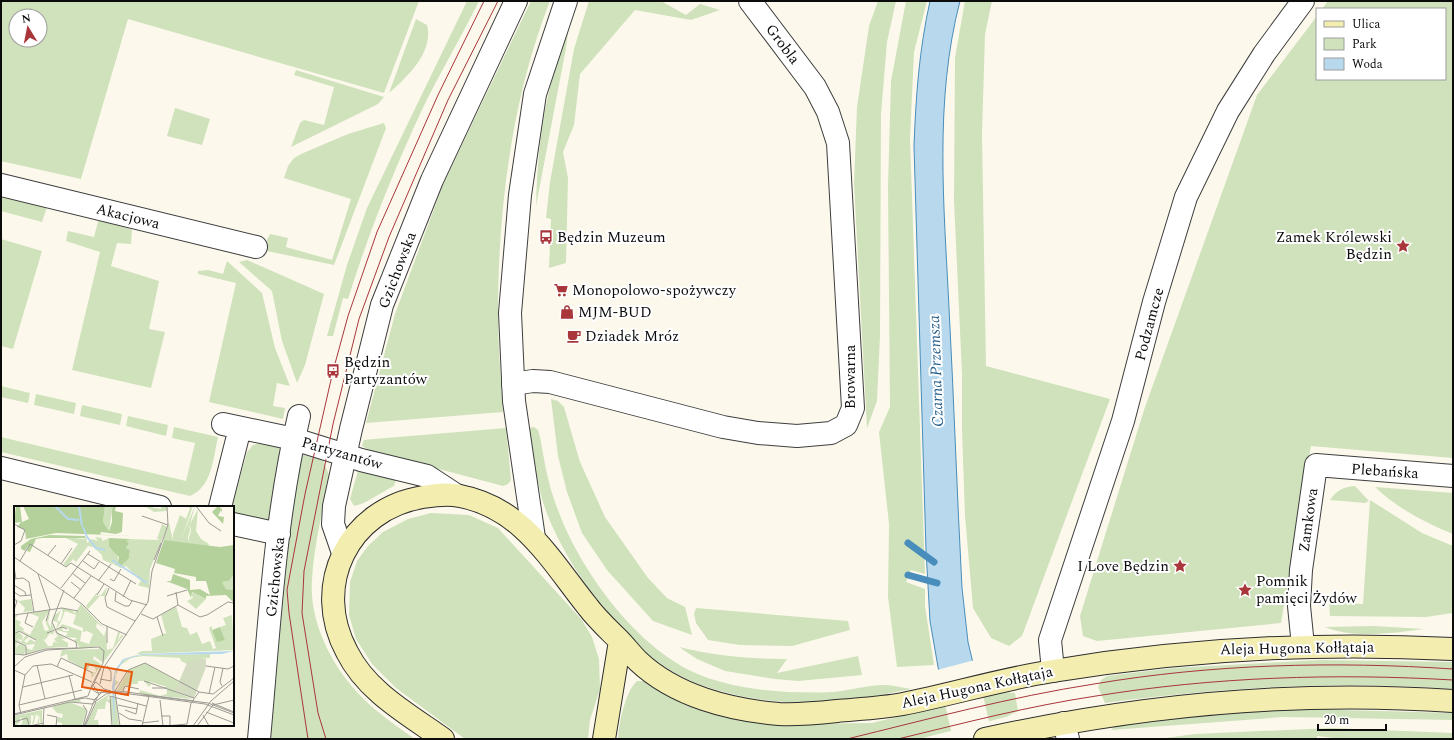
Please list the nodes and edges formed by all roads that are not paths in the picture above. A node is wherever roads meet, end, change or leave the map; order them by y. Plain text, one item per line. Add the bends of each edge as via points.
1 (516, 1) edge
2 (566, 1) edge
3 (750, 1) edge
4 (1303, 1) edge
5 (815, 87) joint
6 (1, 184) edge
7 (256, 247) dead end
8 (513, 384) junction
9 (299, 416) dead end
10 (294, 439) junction
11 (345, 455) junction
12 (1316, 465) joint
13 (1, 468) edge
14 (1453, 476) edge
15 (456, 495) junction
16 (156, 506) edge
17 (220, 506) edge
18 (234, 524) edge
19 (280, 534) junction
20 (534, 538) junction
21 (343, 553) junction
22 (620, 641) junction
23 (1303, 646) junction
24 (1453, 649) edge
25 (1053, 671) junction
26 (1453, 701) edge
27 (1066, 731) edge
28 (259, 739) edge
29 (443, 739) edge
30 (604, 739) edge
31 (985, 739) edge

1 - 11 street, Gzichowska via 432,180 382,305
2 - 8 street via 535,94 520,195 510,314
3 - 5 street, Grobla
4 - 25 street, Podzamcze via 1264,54 1228,111 1186,197 1154,302 1123,421 1050,640
5 - 8 street, Browarna via 828,112 838,144 853,408 846,425 831,433 797,436 758,433 723,427 550,382
6 - 7 street, Akacjowa
8 - 20 street
9 - 10 street, Gzichowska
10 - 11 street, Partyzantów
10 - 17 street, Partyzantów via 232,426
10 - 19 street, Gzichowska via 290,452
11 - 15 street, Partyzantów via 427,476
11 - 21 street, Gzichowska via 334,506 333,524
12 - 14 street, Plebańska
12 - 23 street, Zamkowa via 1301,570 1299,606
13 - 16 street
15 - 20 main road, Aleja Hugona Kołłątaja via 483,502 500,510
15 - 21 main road, Aleja Hugona Kołłątaja via 400,502 358,531
18 - 19 street
19 - 28 street, Gzichowska via 276,553
20 - 22 main road, Aleja Hugona Kołłątaja via 591,612
21 - 29 main road, Aleja Hugona Kołłątaja via 333,586 333,604 335,623 347,654 376,690
22 - 25 main road, Aleja Hugona Kołłątaja via 640,662 666,682 696,696 717,703 780,714 819,713 899,704
22 - 30 main road
23 - 24 main road, Aleja Hugona Kołłątaja
23 - 25 main road, Aleja Hugona Kołłątaja via 1213,650
26 - 27 main road via 1354,697 1237,701 1146,710
27 - 31 main road via 1029,730

